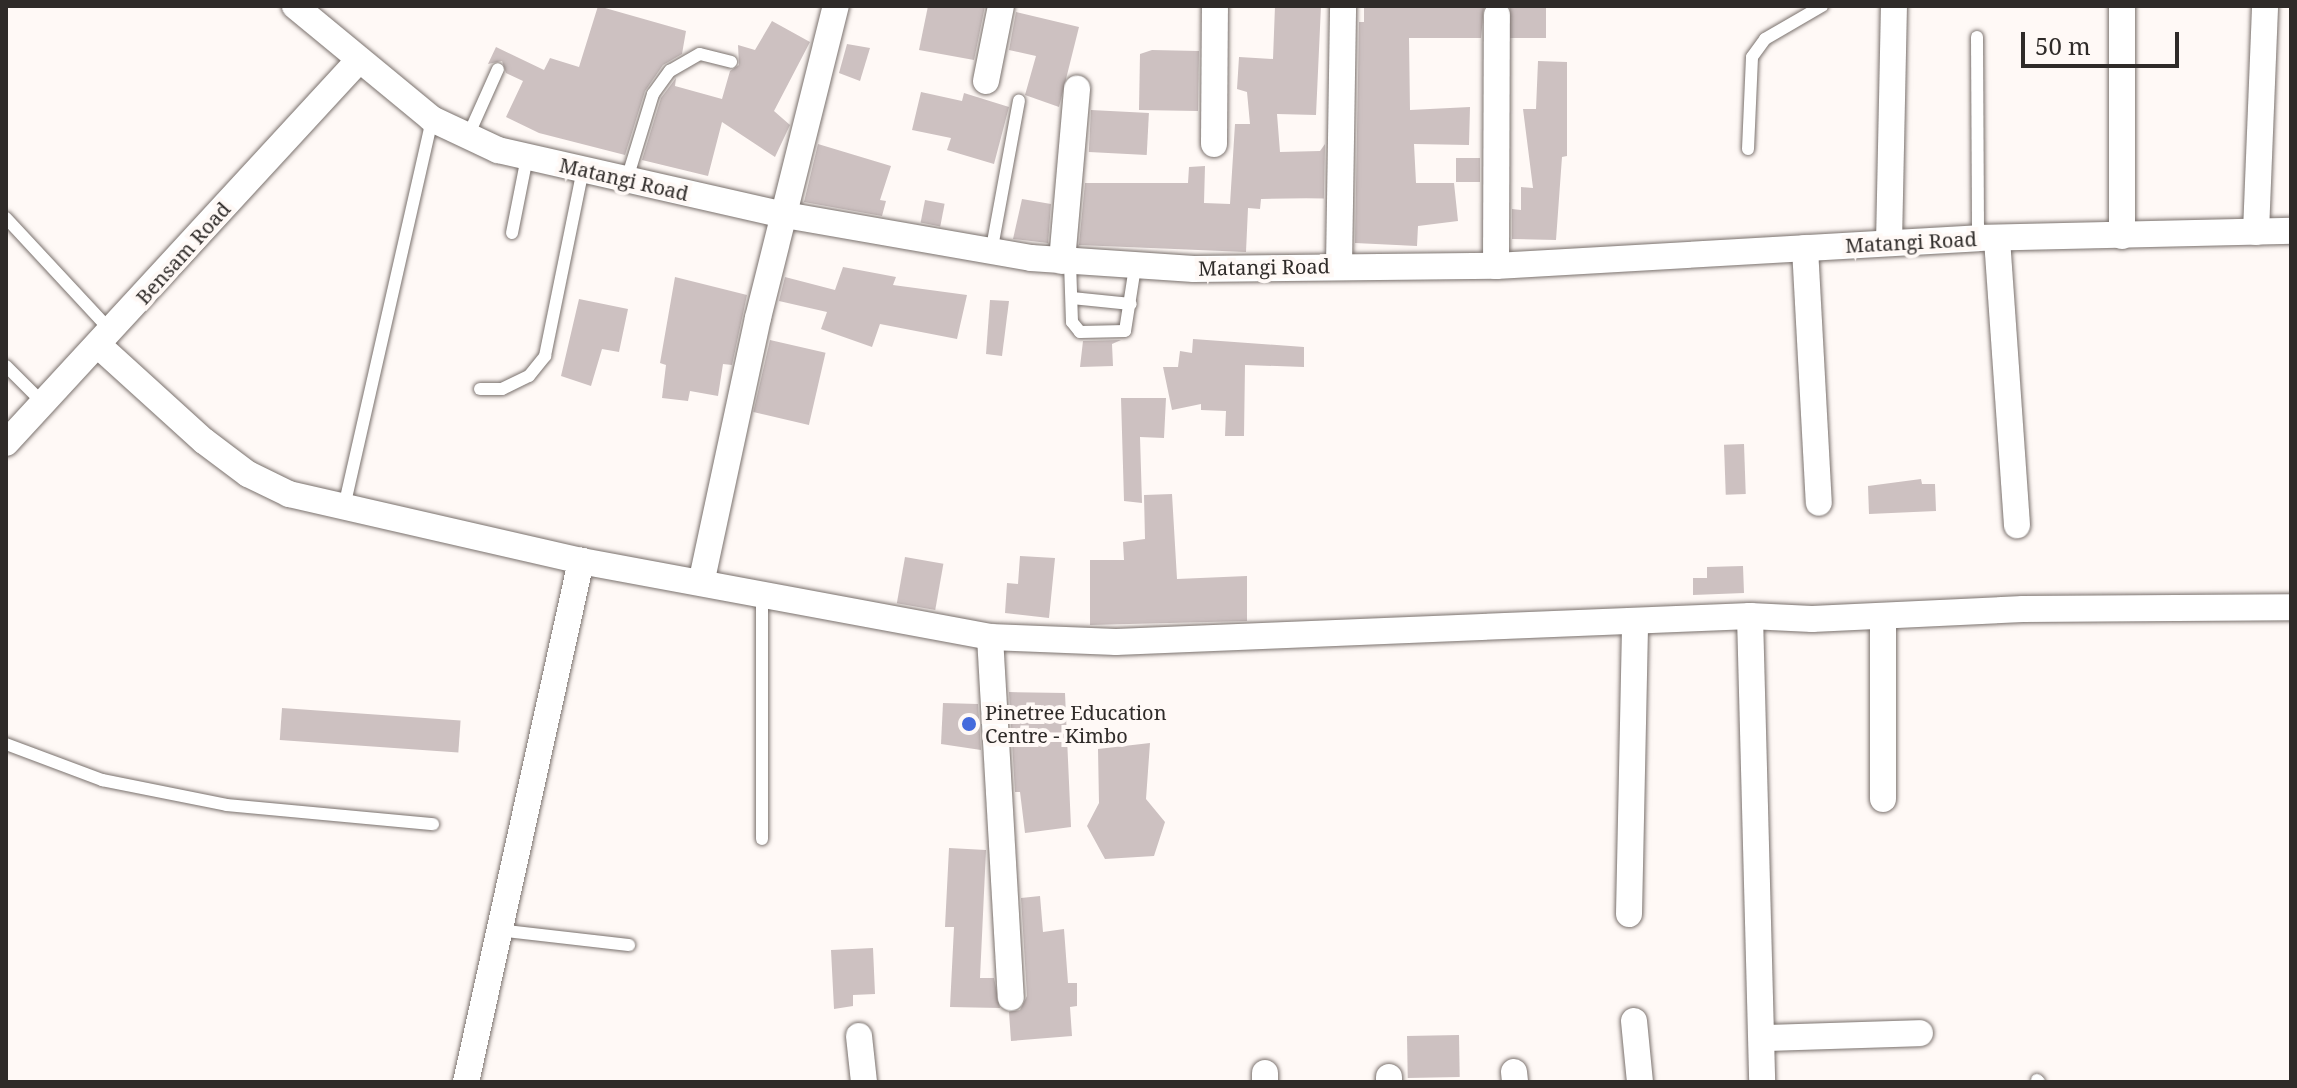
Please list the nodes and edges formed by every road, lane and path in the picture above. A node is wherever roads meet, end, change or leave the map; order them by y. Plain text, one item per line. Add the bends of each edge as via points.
1 (295, 6) edge
2 (836, 6) edge
3 (1001, 6) edge
4 (1215, 6) edge
5 (1343, 6) edge
6 (1822, 6) edge
7 (1894, 6) edge
8 (2122, 6) edge
9 (2265, 6) edge
10 (1497, 15) dead end
11 (1977, 37) dead end
12 (358, 61) junction
13 (731, 62) dead end
14 (498, 69) dead end
15 (986, 81) dead end
16 (1077, 89) dead end
17 (1019, 101) dead end
18 (432, 119) junction
19 (467, 139) junction
20 (1214, 144) dead end
21 (1748, 149) dead end
22 (527, 157) junction
23 (583, 169) junction
24 (627, 179) junction
25 (785, 215) junction
26 (6, 218) edge
27 (2291, 231) edge
28 (2256, 232) junction
29 (512, 233) dead end
30 (2122, 236) junction
31 (1988, 239) junction
32 (1889, 243) junction
33 (1805, 248) junction
34 (991, 253) junction
35 (1066, 262) junction
36 (1339, 266) junction
37 (1496, 266) junction
38 (1135, 267) junction
39 (1072, 298) junction
40 (1131, 304) junction
41 (105, 338) junction
42 (6, 366) edge
43 (480, 389) dead end
44 (43, 403) junction
45 (6, 443) edge
46 (1819, 503) dead end
47 (343, 510) junction
48 (2017, 525) dead end
49 (581, 561) junction
50 (702, 579) junction
51 (762, 591) junction
52 (2291, 607) edge
53 (1750, 616) junction
54 (1883, 616) junction
55 (1635, 621) junction
56 (990, 637) junction
57 (6, 744) edge
58 (1883, 799) dead end
59 (433, 824) dead end
60 (762, 839) dead end
61 (1629, 914) dead end
62 (497, 930) junction
63 (629, 945) dead end
64 (1011, 997) dead end
65 (1634, 1021) dead end
66 (1920, 1033) dead end
67 (859, 1036) dead end
68 (1764, 1038) junction
69 (466, 1082) edge
70 (864, 1082) edge
71 (1640, 1082) edge
72 (1762, 1082) edge

1 - 12 street, Matangi Road
2 - 25 street
3 - 15 street
4 - 20 street
5 - 36 street
6 - 21 lane via 1765,39 1752,57
7 - 32 street
8 - 30 street
9 - 28 street
10 - 37 street
11 - 31 lane
12 - 18 street, Matangi Road
12 - 41 street, Bensam Road
13 - 24 lane via 700,54 670,71 653,94
14 - 19 lane
16 - 35 street
17 - 34 lane
18 - 19 street, Matangi Road
18 - 47 lane
19 - 22 street, Matangi Road
22 - 23 street, Matangi Road
22 - 29 lane
23 - 24 street, Matangi Road
23 - 43 lane via 545,356 529,376 502,389
24 - 25 street, Matangi Road
25 - 34 street, Matangi Road
25 - 50 street
26 - 41 lane
27 - 28 street, Matangi Road
28 - 30 street, Matangi Road
30 - 31 street, Matangi Road
31 - 32 street, Matangi Road
31 - 48 street
32 - 33 street, Matangi Road
33 - 37 street, Matangi Road
33 - 46 street
34 - 35 street, Matangi Road
35 - 38 street, Matangi Road
35 - 39 lane
36 - 37 street, Matangi Road
36 - 38 street, Matangi Road
38 - 40 lane
39 - 40 lane
39 - 40 lane via 1072,322 1080,332 1125,331
41 - 44 street, Bensam Road
41 - 47 street via 248,474 289,494
42 - 44 lane
44 - 45 street, Bensam Road
47 - 49 street
49 - 50 street
49 - 62 street
50 - 51 street
51 - 56 street
51 - 60 lane
52 - 54 street
53 - 54 street
53 - 55 street
53 - 68 street
54 - 58 street
55 - 56 street via 1116,642
55 - 61 street
56 - 64 street
57 - 59 lane via 102,780 227,805
62 - 63 lane
62 - 69 street
65 - 71 street
66 - 68 street
67 - 70 street
68 - 72 street

